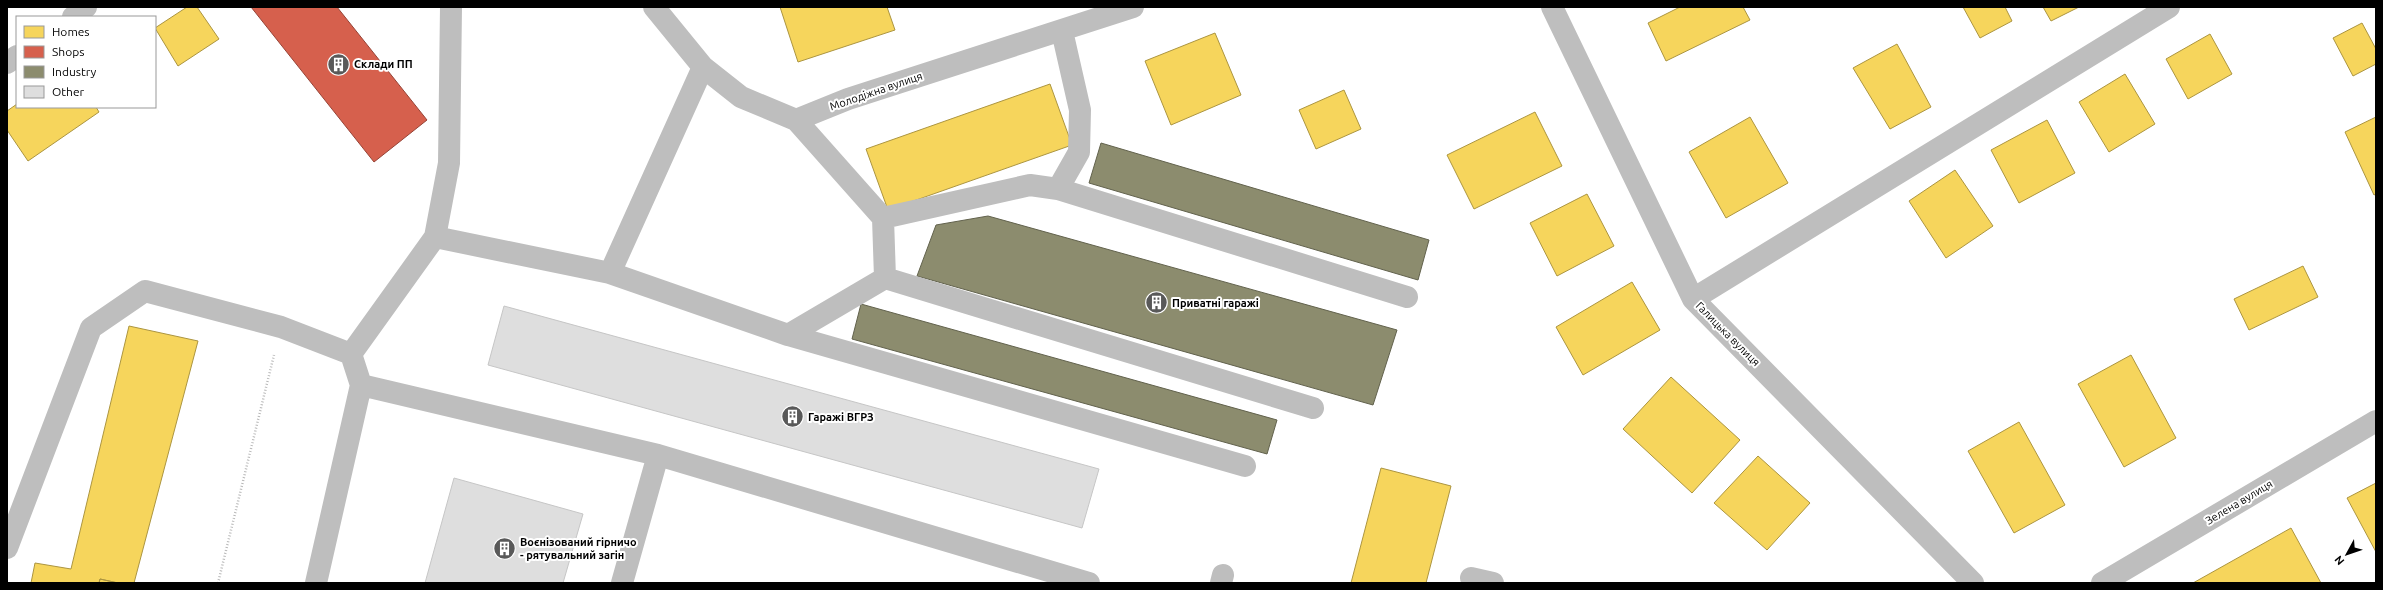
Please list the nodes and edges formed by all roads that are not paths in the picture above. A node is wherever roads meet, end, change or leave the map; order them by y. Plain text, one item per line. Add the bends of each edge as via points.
1 (451, 7) edge
2 (654, 7) edge
3 (1133, 7) edge
4 (2169, 7) edge
5 (1554, 8) edge
6 (1062, 31) junction
7 (16, 57) edge
8 (7, 63) edge
9 (703, 67) junction
10 (796, 120) junction
11 (1058, 189) junction
12 (883, 218) junction
13 (435, 237) junction
14 (610, 273) junction
15 (885, 278) junction
16 (1407, 297) dead end
17 (1693, 299) junction
18 (788, 335) junction
19 (351, 354) junction
20 (361, 385) junction
21 (1313, 408) dead end
22 (2376, 421) edge
23 (658, 455) junction
24 (1245, 466) dead end
25 (7, 548) edge
26 (1471, 578) dead end
27 (316, 583) edge
28 (622, 583) edge
29 (1089, 583) edge
30 (1493, 583) edge
31 (1973, 583) edge
32 (2102, 583) edge

1 - 13 street via 449,163
2 - 9 street
3 - 6 street, Молодіжна вулиця
4 - 17 street
5 - 17 street, Галицька вулиця
6 - 10 street, Молодіжна вулиця via 856,97
6 - 11 street via 1080,110 1078,152
7 - 8 street
9 - 10 street via 741,96
9 - 14 street
10 - 12 street
11 - 12 street via 1030,185
11 - 16 street
12 - 15 street
13 - 14 street
13 - 19 street
14 - 18 street
15 - 18 street
15 - 21 street
17 - 31 street, Галицька вулиця
18 - 24 street
19 - 20 street
19 - 25 street via 281,327 145,291 91,328
20 - 23 street
20 - 27 street
22 - 32 street, Зелена вулиця
23 - 28 street
23 - 29 street
26 - 30 street

